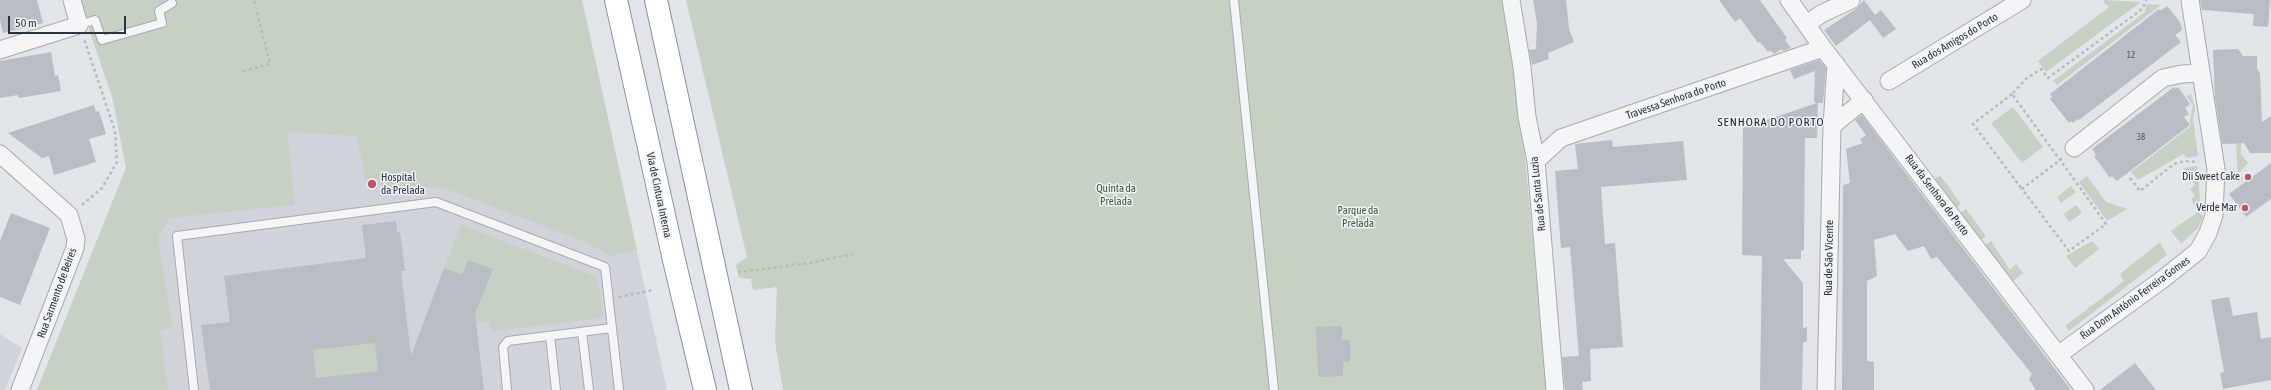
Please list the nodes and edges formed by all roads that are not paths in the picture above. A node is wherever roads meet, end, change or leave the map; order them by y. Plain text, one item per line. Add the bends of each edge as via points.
1 (72, 0) edge
2 (616, 0) edge
3 (656, 0) edge
4 (1234, 0) edge
5 (1511, 0) edge
6 (1789, 0) edge
7 (1851, 0) edge
8 (2022, 0) edge
9 (2190, 0) edge
10 (172, 3) dead end
11 (1807, 24) junction
12 (79, 25) junction
13 (1823, 48) junction
14 (0, 50) edge
15 (1836, 64) junction
16 (2201, 73) junction
17 (1888, 81) dead end
18 (1864, 100) junction
19 (1832, 126) junction
20 (2074, 148) dead end
21 (0, 154) edge
22 (1536, 161) junction
23 (612, 328) junction
24 (582, 332) junction
25 (550, 336) junction
26 (2058, 355) junction
27 (20, 390) edge
28 (194, 390) edge
29 (507, 390) edge
30 (556, 390) edge
31 (589, 390) edge
32 (619, 390) edge
33 (705, 390) edge
34 (741, 390) edge
35 (1274, 390) edge
36 (1555, 390) edge
37 (1826, 390) edge
38 (2085, 390) edge

1 - 12 street
2 - 33 highway, Via de Cintura Interna
3 - 34 highway
4 - 35 lane
5 - 22 street, Rua de Santa Luzia via 1527,117
6 - 11 street, Rua da Senhora do Porto
7 - 11 street via 1821,14
8 - 17 street, Rua dos Amigos do Porto
9 - 16 street, Rua Dom António Ferreira Gomes
10 - 12 lane via 159,11 162,23 102,40 95,20
11 - 13 street, Rua da Senhora do Porto
12 - 14 street
13 - 15 street, Rua da Senhora do Porto
13 - 22 street, Travessa Senhora do Porto via 1561,138
15 - 18 street, Rua da Senhora do Porto
15 - 19 street, Rua de São Vicente
16 - 20 street via 2163,78
16 - 26 street, Rua Dom António Ferreira Gomes via 2216,170 2214,215 2198,251
18 - 19 street
18 - 26 street, Rua da Senhora do Porto
19 - 37 street, Rua de São Vicente
21 - 27 street, Rua Sarmento de Beires via 69,215 75,230 75,248
22 - 36 street, Rua de Santa Luzia
23 - 24 lane
23 - 28 lane via 605,267 436,202 177,236
23 - 32 lane
24 - 25 lane
24 - 31 lane
25 - 29 lane via 505,343 503,347
25 - 30 lane
26 - 38 street, Rua da Senhora do Porto

